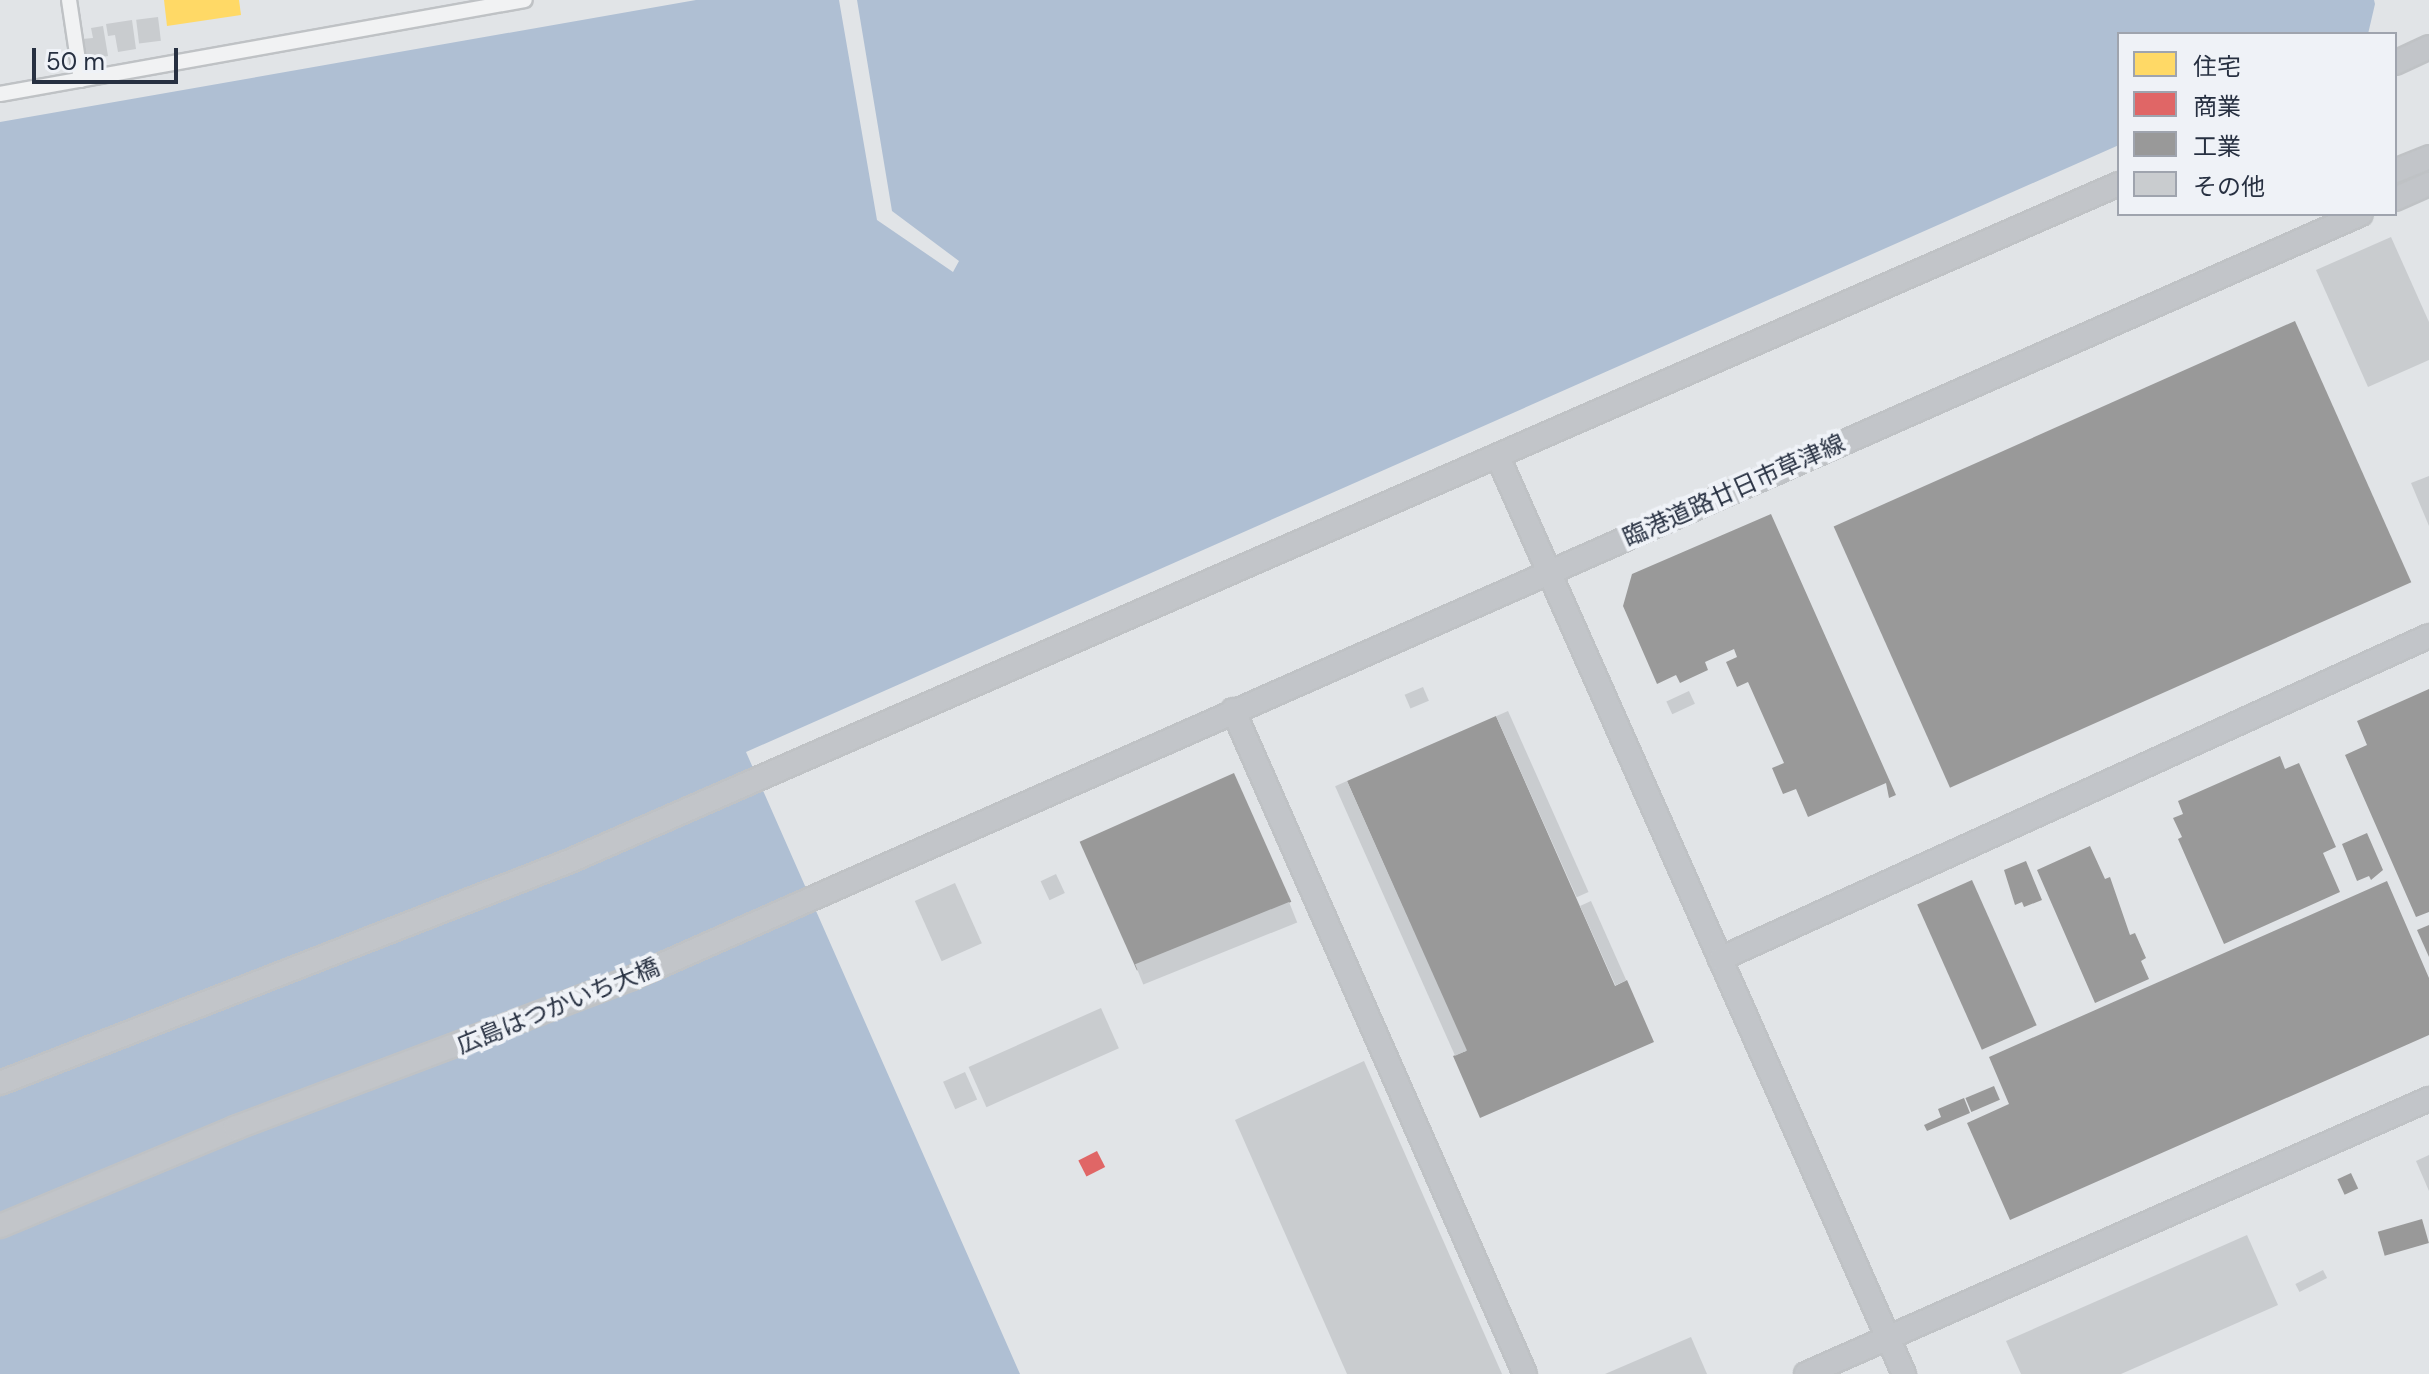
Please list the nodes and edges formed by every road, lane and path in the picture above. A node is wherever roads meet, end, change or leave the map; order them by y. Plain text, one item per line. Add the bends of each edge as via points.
1 (69, 0) edge
2 (525, 0) edge
3 (2429, 47) edge
4 (2397, 62) edge
5 (81, 80) junction
6 (0, 94) edge
7 (2429, 157) edge
8 (2397, 170) edge
9 (2429, 184) edge
10 (2117, 185) edge
11 (2397, 198) edge
12 (2117, 199) edge
13 (2356, 216) edge
14 (1985, 243) junction
15 (1498, 457) junction
16 (1548, 572) junction
17 (2429, 636) edge
18 (1233, 710) junction
19 (1107, 767) joint
20 (1720, 959) junction
21 (0, 1083) edge
22 (2429, 1099) edge
23 (0, 1226) edge
24 (1888, 1338) junction
25 (1525, 1374) edge
26 (1806, 1374) edge
27 (1904, 1374) edge

1 - 5 street
2 - 5 street
3 - 4 street
5 - 6 street
7 - 8 street
9 - 11 street
10 - 14 street
12 - 14 street
13 - 16 street, 臨港道路廿日市草津線
14 - 15 street
15 - 16 street
15 - 21 street via 556,867
16 - 18 street, 臨港道路廿日市草津線
16 - 20 street
17 - 20 street
18 - 19 street, 臨港道路廿日市草津線
18 - 25 street
19 - 23 street, 広島はつかいち大橋 via 632,978 235,1128
20 - 24 street
22 - 24 street
24 - 26 street
24 - 27 street

